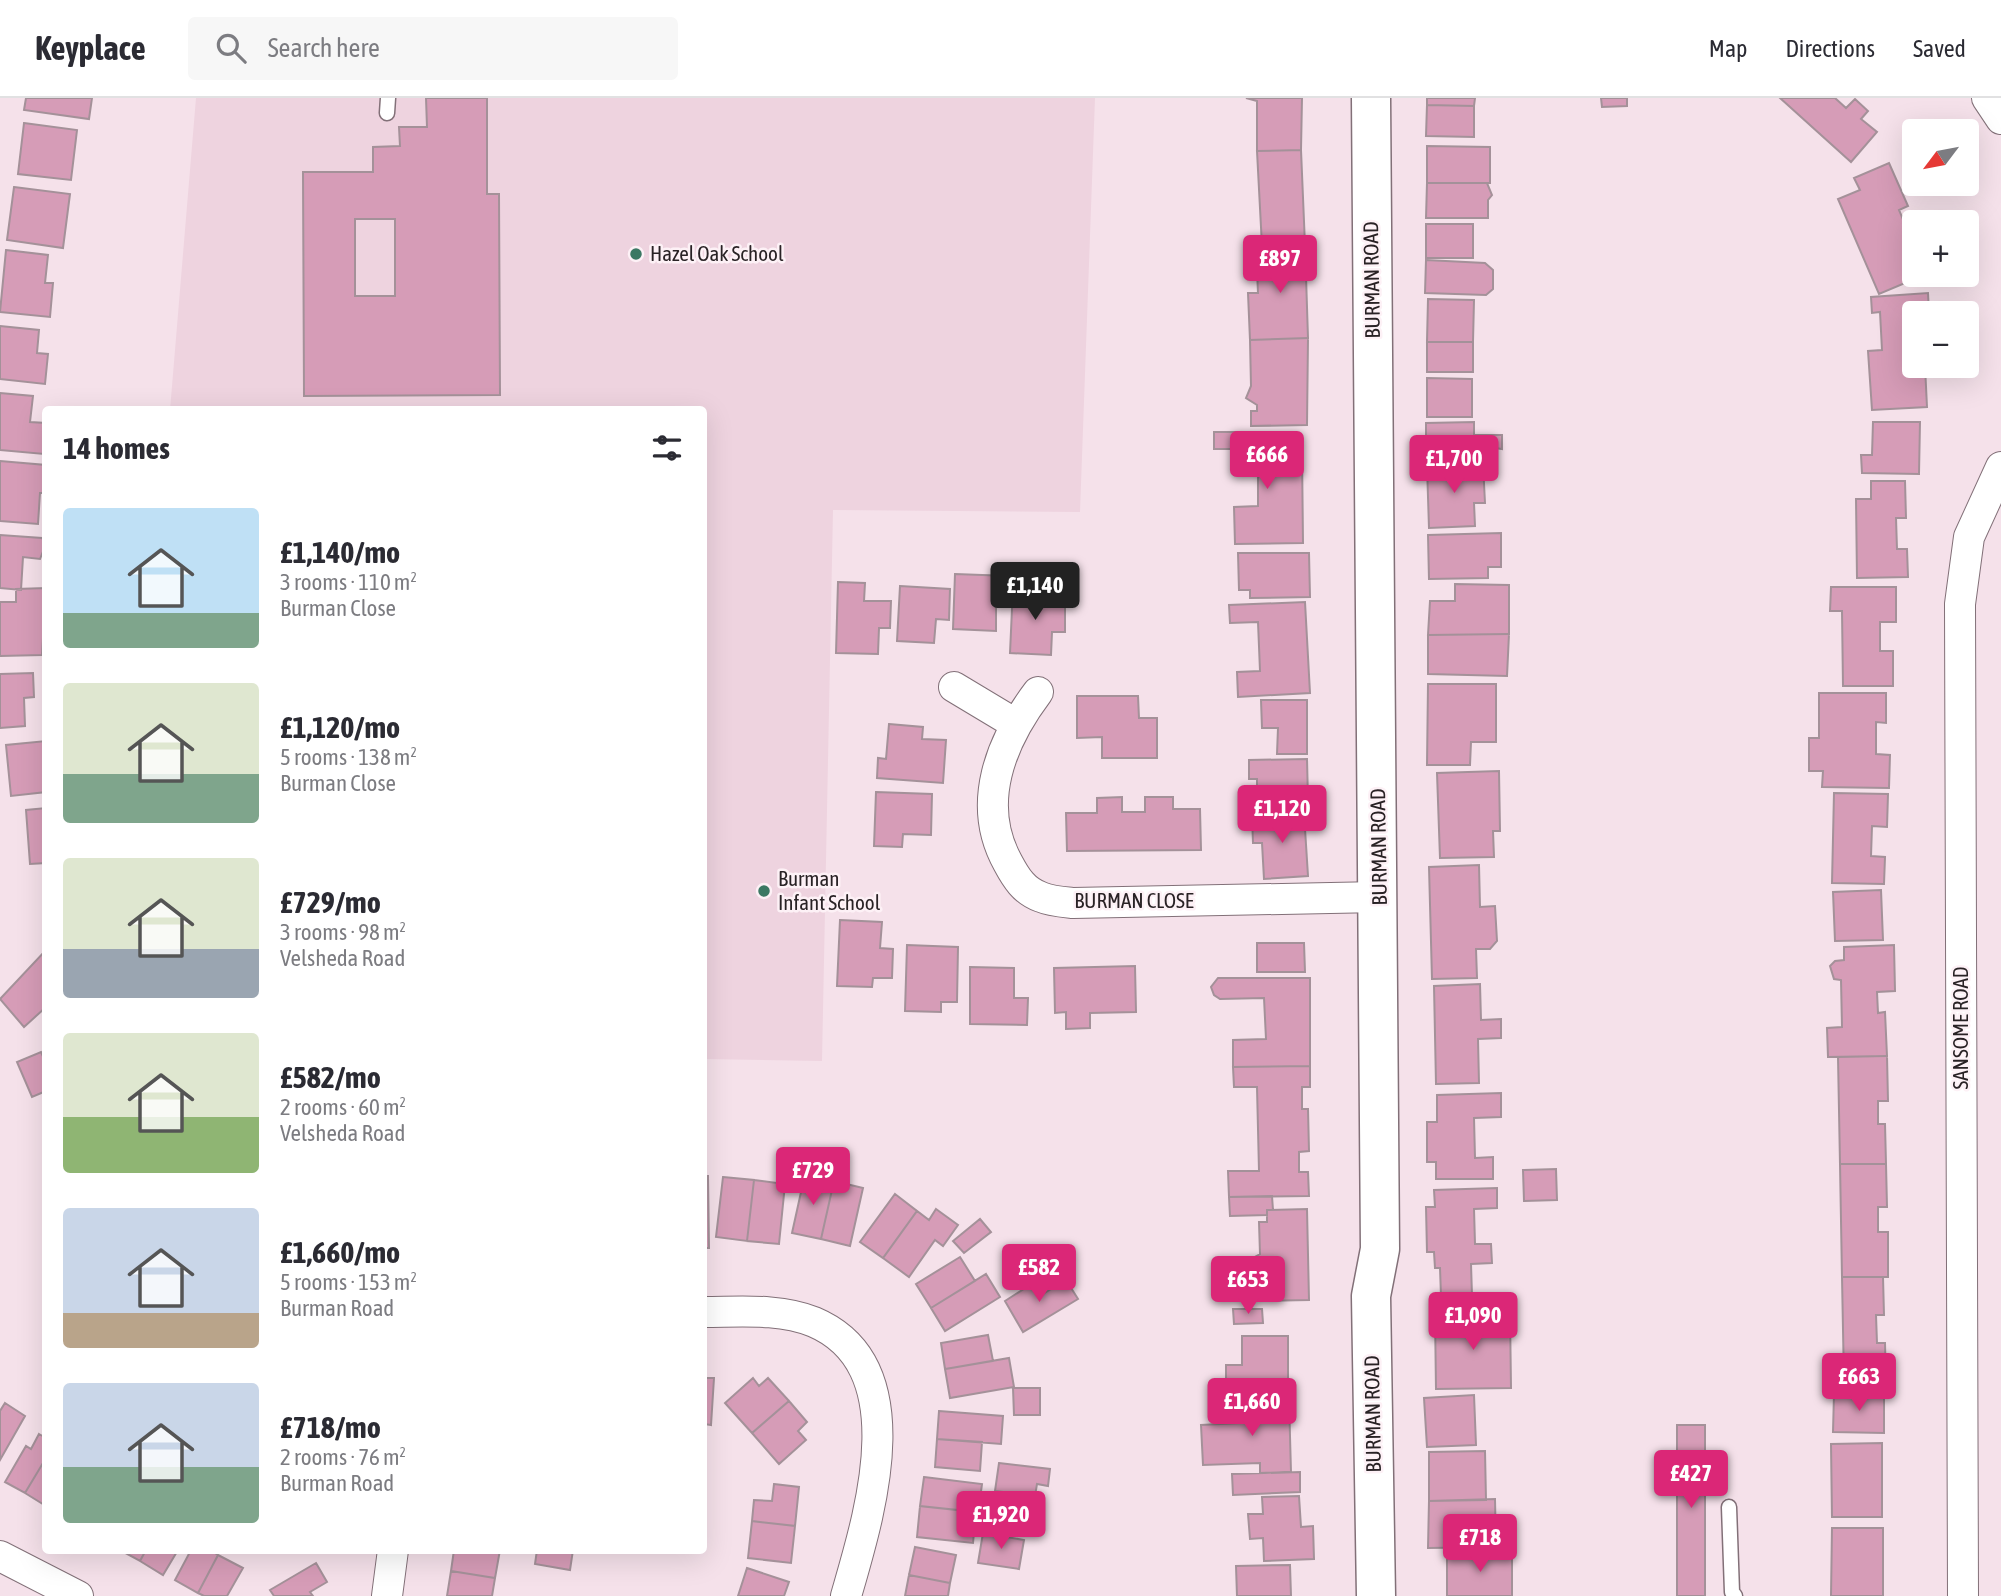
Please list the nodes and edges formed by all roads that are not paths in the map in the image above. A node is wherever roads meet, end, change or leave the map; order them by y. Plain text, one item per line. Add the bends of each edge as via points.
1 (388, 98) edge
2 (1371, 98) edge
3 (1987, 98) edge
4 (387, 113) dead end
5 (2001, 119) edge
6 (2001, 467) edge
7 (954, 687) dead end
8 (1038, 692) dead end
9 (1014, 723) junction
10 (1379, 897) junction
11 (707, 1312) edge
12 (1729, 1507) dead end
13 (392, 1554) edge
14 (0, 1556) edge
15 (78, 1596) edge
16 (387, 1596) edge
17 (846, 1596) edge
18 (1376, 1596) edge
19 (1735, 1596) edge
20 (1962, 1596) edge

1 - 4 lane
2 - 10 street, BURMAN ROAD
3 - 5 street
6 - 20 street, SANSOME ROAD via 1969,537 1960,604
7 - 9 street
8 - 9 street, BURMAN CLOSE
9 - 10 street, BURMAN CLOSE via 996,772 993,809 998,845 1020,884 1041,897 1073,903
10 - 18 street, BURMAN ROAD via 1380,1249 1371,1296
11 - 17 street via 773,1312 813,1322 843,1338 867,1371 879,1422 869,1515
12 - 19 lane
13 - 16 street
14 - 15 street

